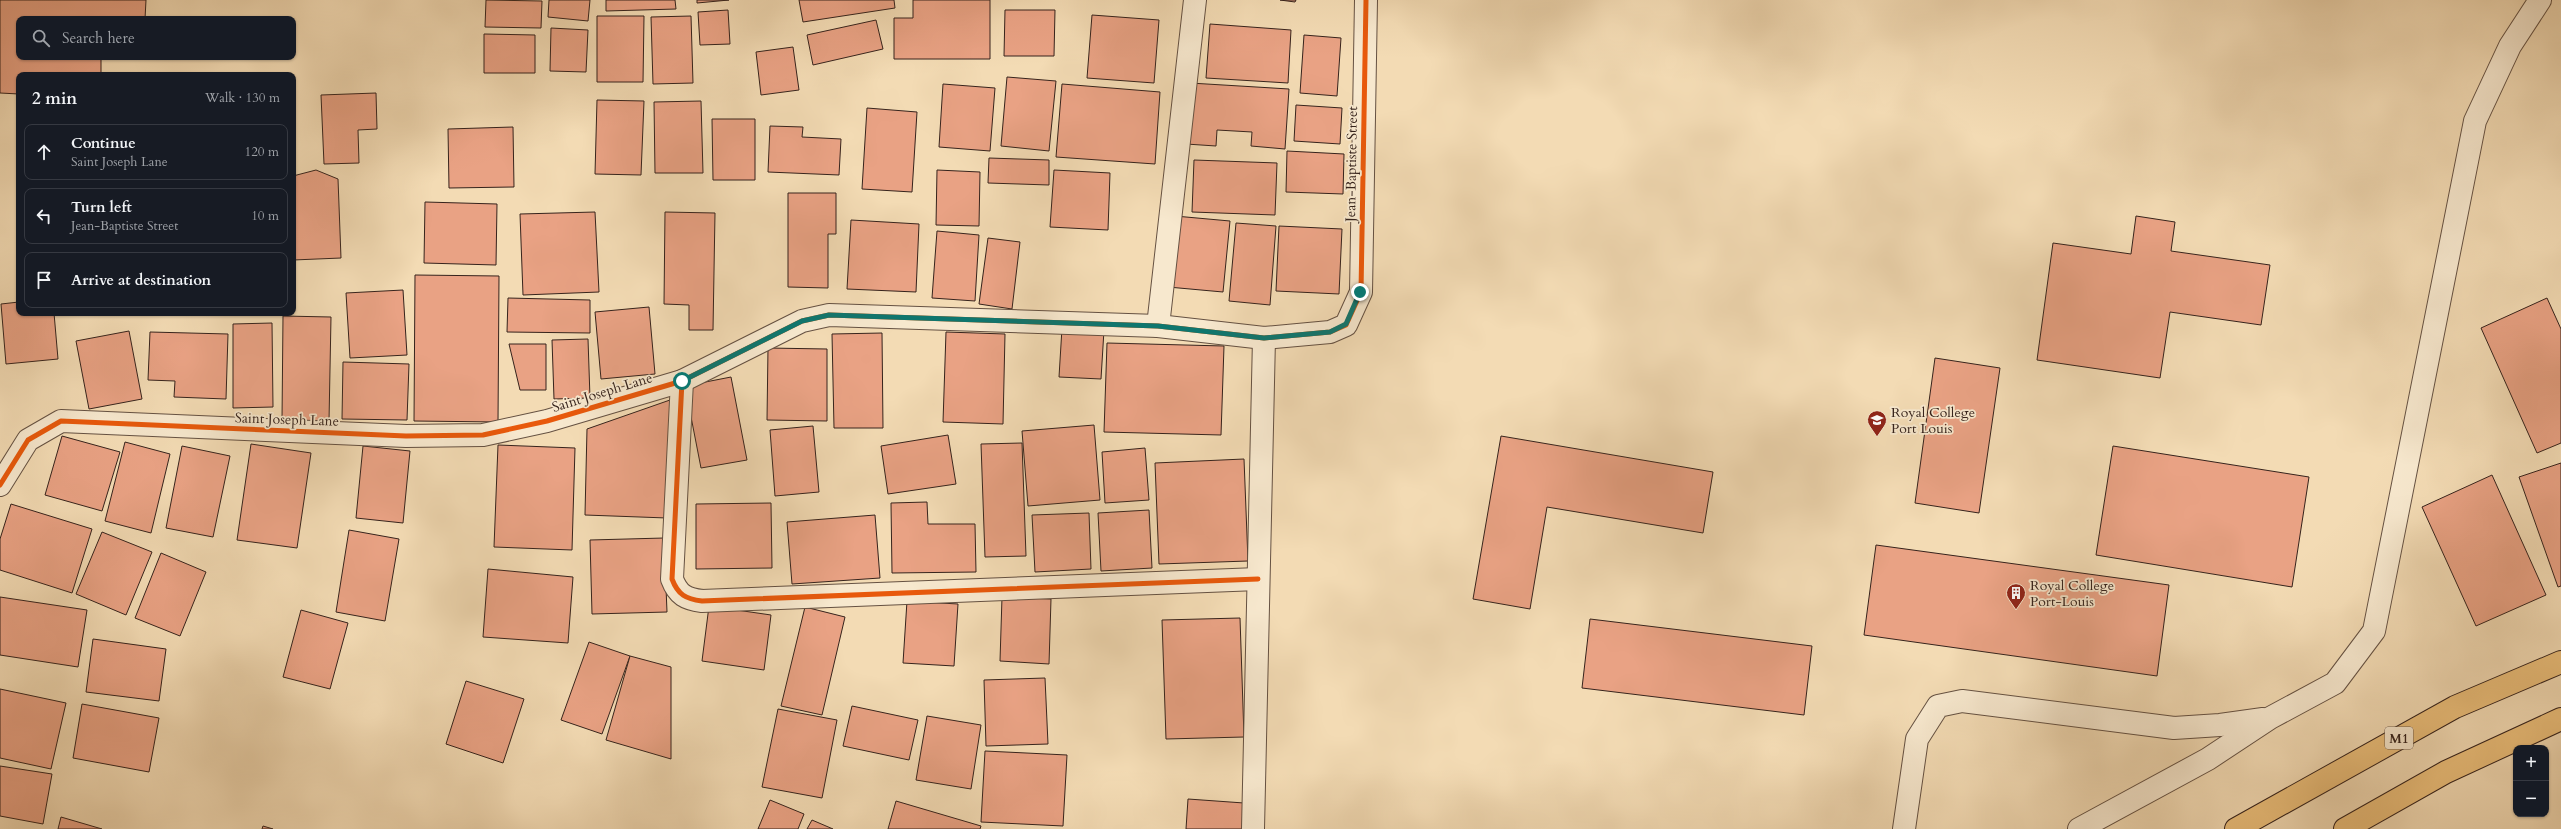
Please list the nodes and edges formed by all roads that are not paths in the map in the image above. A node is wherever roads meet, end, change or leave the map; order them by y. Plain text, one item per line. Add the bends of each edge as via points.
1 (1195, 0) edge
2 (1366, 0) edge
3 (2540, 0) edge
4 (1346, 324) joint
5 (1158, 326) junction
6 (1264, 338) junction
7 (682, 381) junction
8 (0, 486) edge
9 (1258, 579) junction
10 (2561, 662) edge
11 (2270, 718) junction
12 (2561, 718) edge
13 (1253, 829) edge
14 (1904, 829) edge
15 (2079, 829) edge
16 (2236, 829) edge
17 (2345, 829) edge

1 - 5 street
2 - 4 street, Jean-Baptiste Street via 1360,292
3 - 11 street via 2510,46 2475,121 2374,631 2335,683
4 - 6 street, Saint Joseph Lane via 1330,332
5 - 6 street, Saint Joseph Lane
5 - 7 street, Saint Joseph Lane via 829,315 802,321
6 - 9 street
7 - 8 street, Saint Joseph Lane via 547,421 484,435 406,436 61,421 28,440
7 - 9 street via 672,579 680,595 689,599 702,601
9 - 13 street
10 - 16 highway, M1 via 2455,707
11 - 14 street via 2174,728 1962,701 1938,706 1917,739
11 - 15 street via 2208,759
12 - 17 highway via 2446,772

